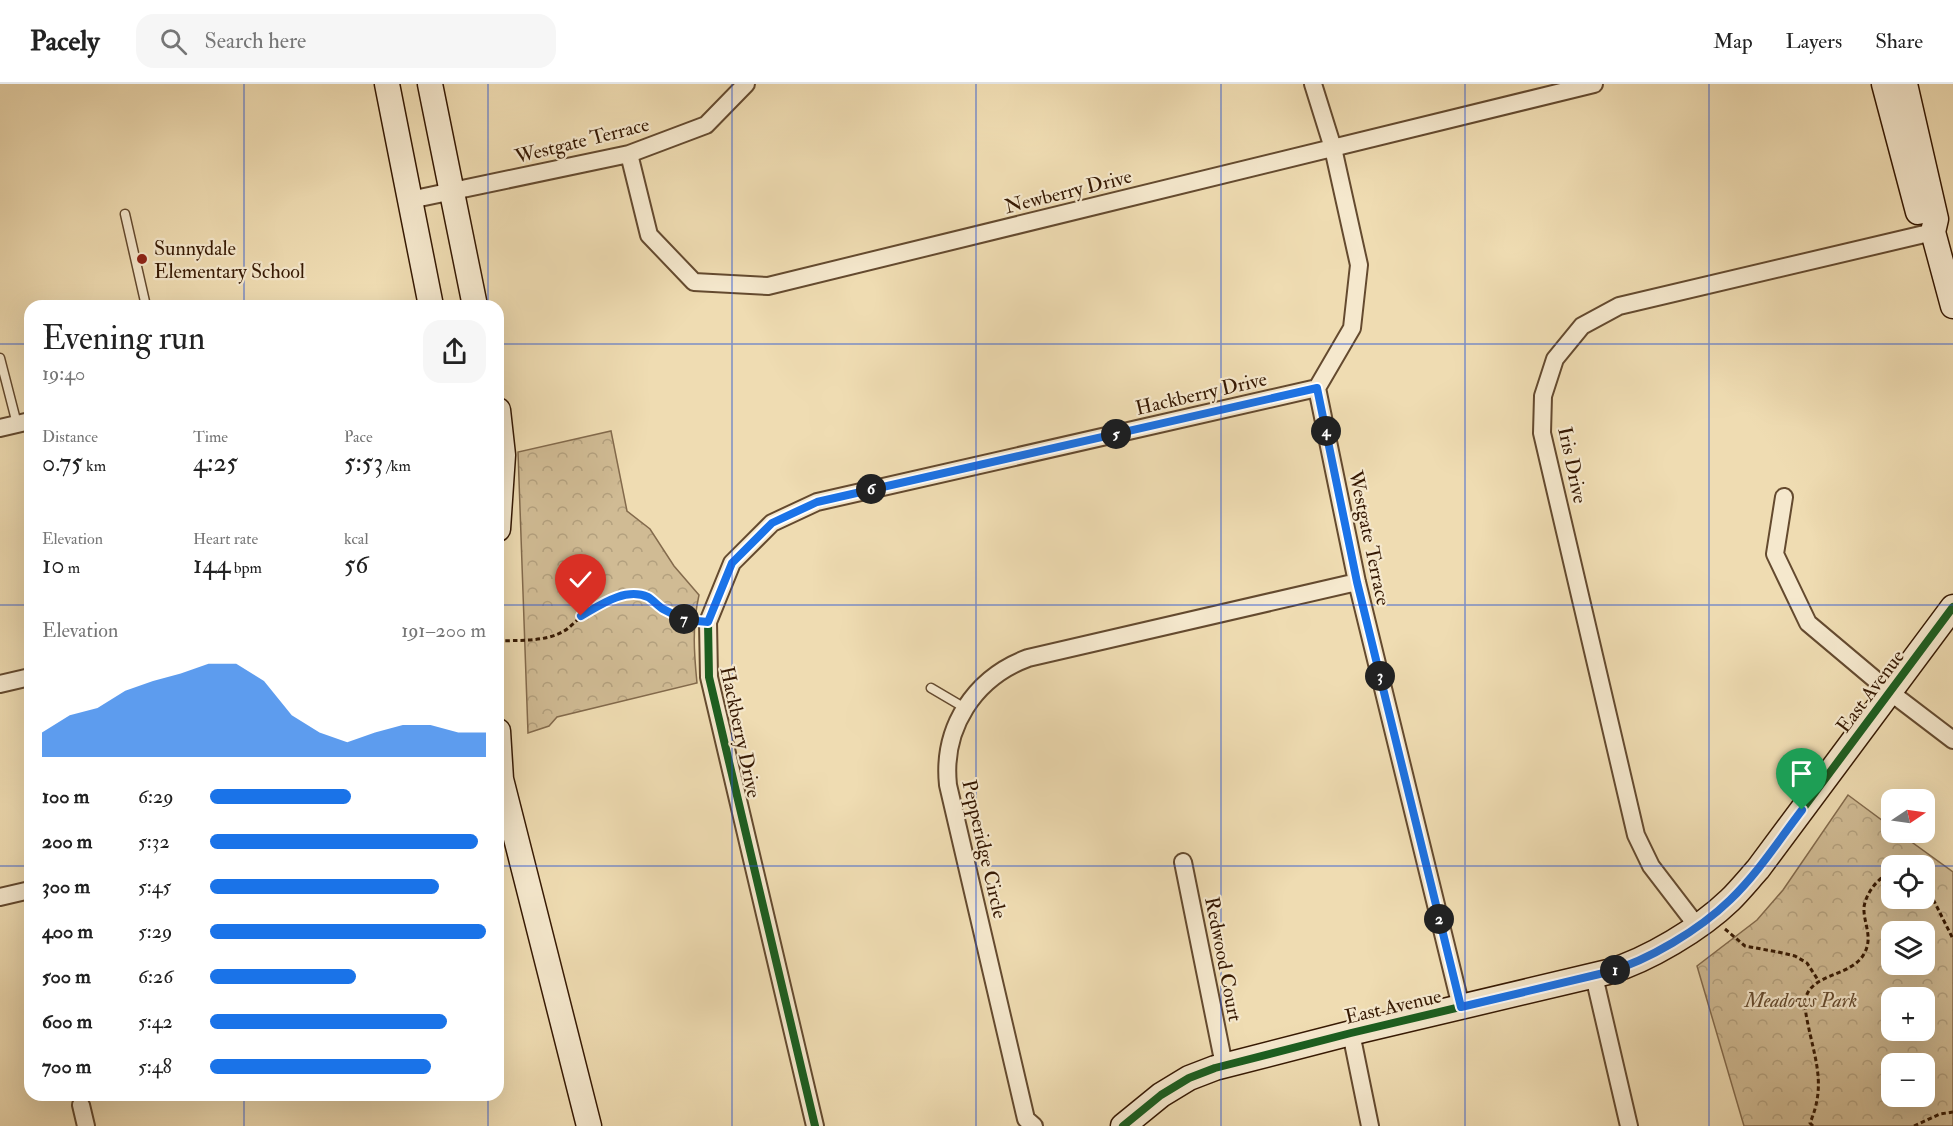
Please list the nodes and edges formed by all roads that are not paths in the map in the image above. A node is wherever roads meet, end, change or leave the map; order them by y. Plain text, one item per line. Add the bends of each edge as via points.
1 (387, 84) edge
2 (430, 84) edge
3 (746, 84) edge
4 (1313, 84) edge
5 (1594, 84) edge
6 (1884, 84) edge
7 (1905, 84) edge
8 (1333, 148) junction
9 (628, 154) junction
10 (452, 192) junction
11 (410, 200) junction
12 (125, 214) dead end
13 (1933, 232) junction
14 (145, 300) edge
15 (430, 300) edge
16 (474, 300) edge
17 (1953, 306) edge
18 (0, 358) edge
19 (1317, 388) junction
20 (23, 423) edge
21 (0, 428) edge
22 (1784, 497) dead end
23 (1357, 582) junction
24 (1953, 607) edge
25 (24, 678) edge
26 (0, 684) edge
27 (931, 688) dead end
28 (1890, 692) junction
29 (964, 708) junction
30 (1953, 740) edge
31 (504, 795) edge
32 (1183, 862) dead end
33 (24, 891) edge
34 (0, 897) edge
35 (1705, 920) junction
36 (1594, 976) junction
37 (1461, 1007) junction
38 (1351, 1033) junction
39 (1224, 1065) junction
40 (81, 1105) dead end
41 (86, 1126) edge
42 (589, 1126) edge
43 (815, 1126) edge
44 (1034, 1126) edge
45 (1123, 1126) edge
46 (1370, 1126) edge
47 (1629, 1126) edge

1 - 11 street
2 - 10 street
3 - 9 street, Westgate Terrace via 706,125
4 - 8 street
5 - 8 street, Newberry Drive
6 - 13 street via 1921,224
7 - 13 street via 1936,219
8 - 9 street, Newberry Drive via 768,286 694,282 649,234
8 - 19 street via 1359,265 1352,328
9 - 10 street, Westgate Terrace
10 - 11 street, Westgate Terrace
10 - 16 street
11 - 15 street
12 - 14 lane
13 - 17 street
13 - 35 street, Iris Drive via 1619,306 1582,326 1555,359 1542,396 1542,433 1636,835 1651,866
18 - 20 lane
19 - 23 street, Westgate Terrace
19 - 43 street, Hackberry Drive via 817,502 772,523 732,563 708,622 709,677
20 - 21 street
22 - 28 street via 1775,554 1808,624
23 - 29 street, Pepperidge Circle via 1028,658 991,677
23 - 37 street, Westgate Terrace
24 - 28 street, East Avenue
25 - 26 street
27 - 29 lane
28 - 30 street
28 - 35 street, East Avenue via 1758,869
29 - 44 street, Pepperidge Circle via 951,736 948,785 1026,1119
31 - 42 street
32 - 39 street, Redwood Court
33 - 34 street
35 - 36 street, East Avenue via 1643,959
36 - 37 street, East Avenue
36 - 47 street
37 - 38 street, East Avenue
38 - 39 street, East Avenue
38 - 46 street
39 - 45 street, East Avenue via 1178,1084
40 - 41 street

